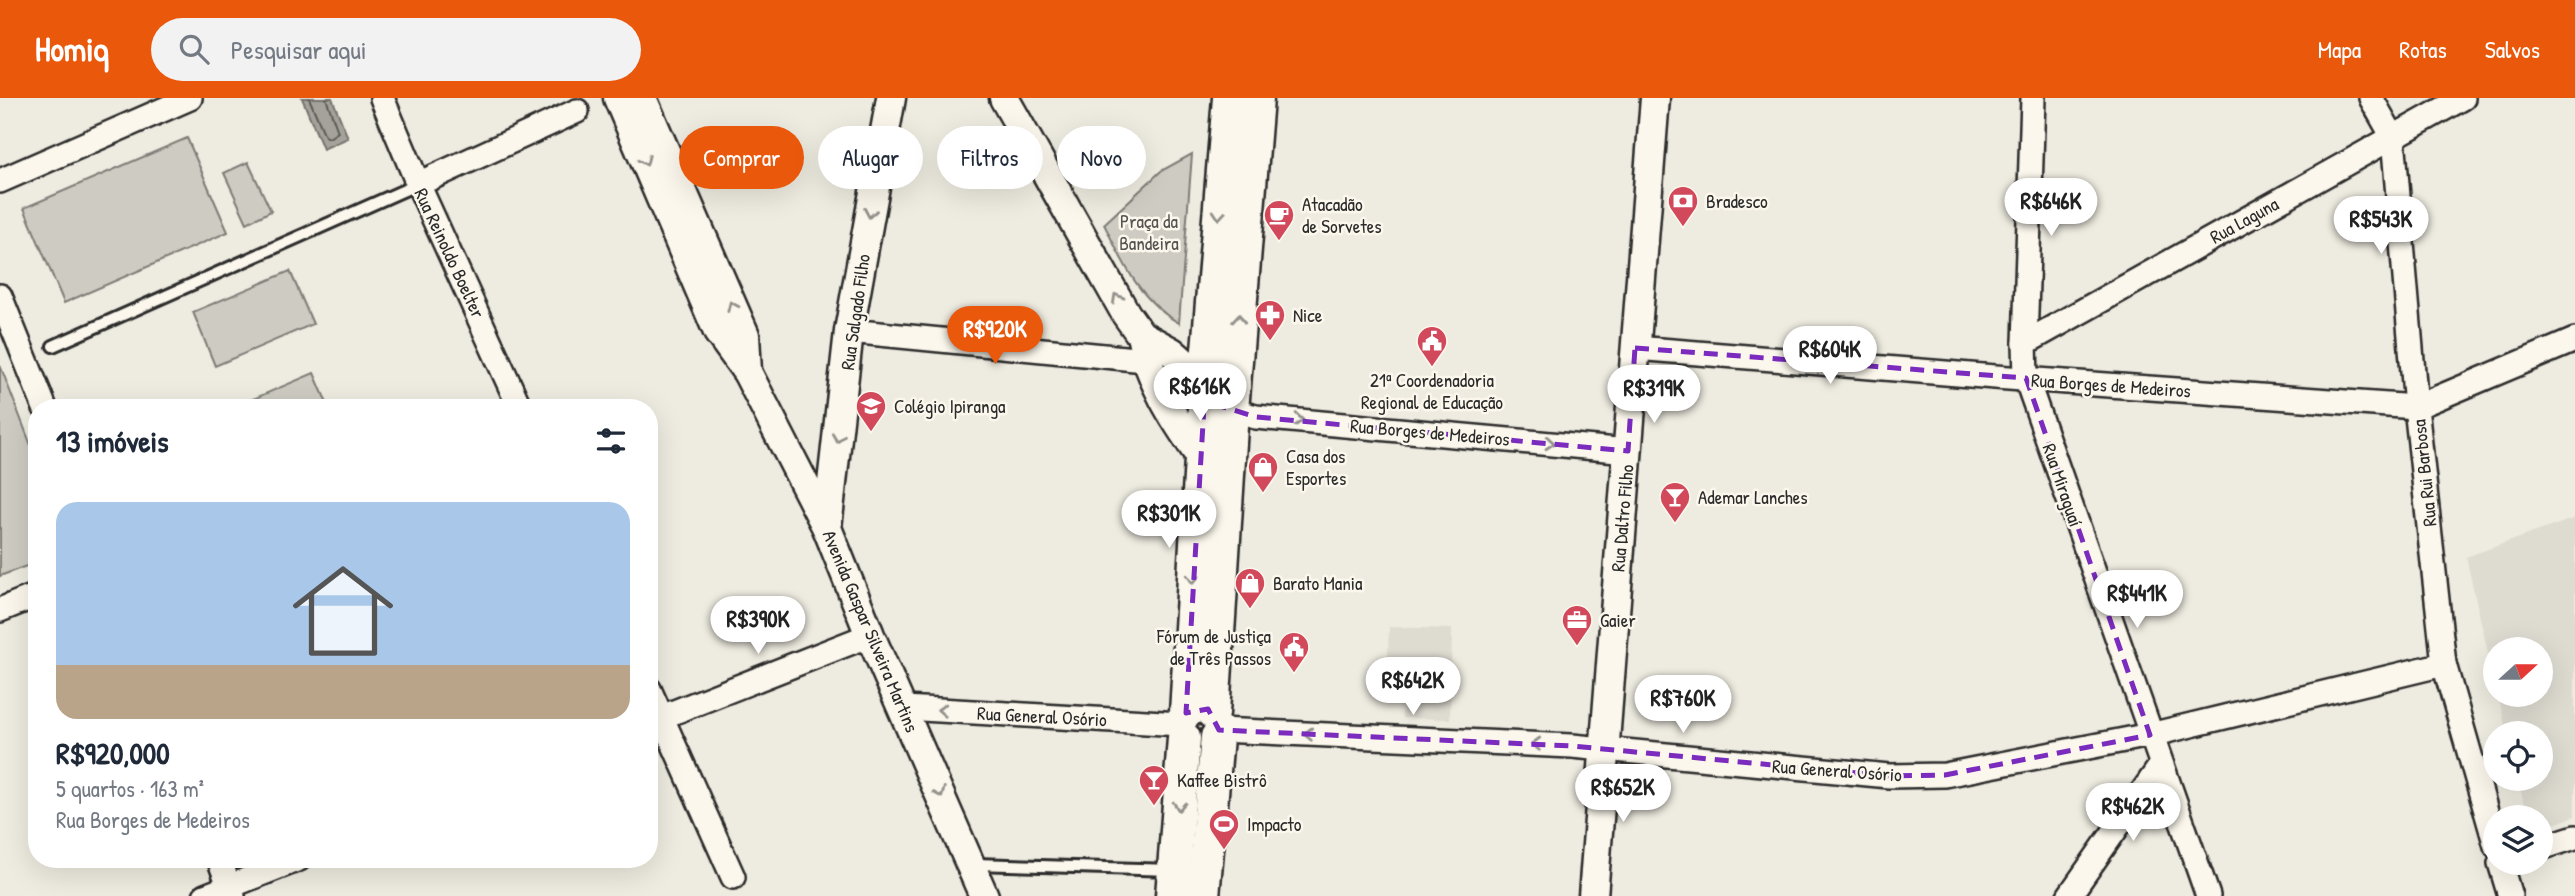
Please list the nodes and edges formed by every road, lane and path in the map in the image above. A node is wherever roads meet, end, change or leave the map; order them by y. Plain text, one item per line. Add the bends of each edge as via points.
1 (190, 98) edge
2 (382, 98) edge
3 (618, 98) edge
4 (642, 98) edge
5 (891, 98) edge
6 (1004, 98) edge
7 (1229, 98) edge
8 (1257, 98) edge
9 (1655, 98) edge
10 (2033, 98) edge
11 (2371, 98) edge
12 (2463, 98) edge
13 (577, 111) dead end
14 (2393, 137) junction
15 (0, 181) edge
16 (418, 184) junction
17 (0, 296) edge
18 (849, 331) junction
19 (2575, 340) edge
20 (2025, 342) junction
21 (53, 346) dead end
22 (1143, 347) junction
23 (1635, 348) junction
24 (747, 372) junction
25 (2026, 378) junction
26 (1205, 389) junction
27 (41, 399) edge
28 (516, 399) edge
29 (2416, 407) junction
30 (1232, 411) junction
31 (1628, 451) junction
32 (1200, 456) junction
33 (827, 528) junction
34 (28, 599) edge
35 (0, 610) edge
36 (870, 635) junction
37 (2444, 664) junction
38 (904, 708) junction
39 (658, 718) edge
40 (658, 723) edge
41 (1200, 726) junction
42 (2150, 735) junction
43 (1604, 748) junction
44 (2161, 765) junction
45 (2484, 805) edge
46 (2575, 837) edge
47 (2553, 844) edge
48 (971, 864) junction
49 (222, 868) edge
50 (280, 868) edge
51 (2504, 875) edge
52 (733, 877) dead end
53 (1189, 883) edge
54 (231, 891) edge
55 (205, 896) edge
56 (984, 896) edge
57 (1593, 896) edge
58 (2070, 896) edge
59 (2207, 896) edge
60 (2510, 896) edge

1 - 15 street
2 - 16 street, Rua Reinoldo Boelter
3 -> 24 street, Avenida Gaspar Silveira Martins via 718,332
24 -> 4 street, Avenida Gaspar Silveira Martins via 745,335
5 -> 18 street, Rua Salgado Filho
22 -> 6 street
7 -> 26 main road
30 -> 8 main road
9 - 23 street, Rua Daltro Filho
10 - 20 street, Rua Miraguaí
11 - 14 street, Rua Rui Barbosa
12 - 14 street, Rua Laguna
13 - 16 street
14 - 20 street, Rua Laguna
14 - 29 street, Rua Rui Barbosa
16 - 21 lane
16 - 28 street, Rua Reinoldo Boelter
17 - 27 street
18 - 22 street
18 -> 33 street, Rua Salgado Filho
19 - 29 street, Rua Borges de Medeiros
20 - 25 street, Rua Miraguaí
22 - 26 street via 1172,352 1195,372
22 - 32 street via 1172,417
23 - 25 street, Rua Borges de Medeiros
23 - 31 street, Rua Daltro Filho
24 - 33 street, Avenida Gaspar Silveira Martins
25 - 29 street, Rua Borges de Medeiros
25 - 42 street, Rua Miraguaí
26 - 30 street via 1217,405
26 - 32 main road
29 - 37 street, Rua Rui Barbosa
30 -> 31 street, Rua Borges de Medeiros
30 - 41 main road
31 - 43 street, Rua Daltro Filho
32 -> 41 main road
33 - 36 street, Avenida Gaspar Silveira Martins
34 - 35 street
36 - 38 street, Avenida Gaspar Silveira Martins
36 - 39 street
37 - 42 street, Rua General Osório
37 - 45 street, Rua Rui Barbosa
41 -> 38 street, Rua General Osório
38 -> 48 street, Avenida Gaspar Silveira Martins
40 - 52 street
43 -> 41 street, Rua General Osório
41 - 53 main road
42 - 43 street, Rua General Osório via 1945,775 1889,776
42 - 44 street, Rua Miraguaí
43 - 57 street, Rua Daltro Filho
44 - 58 street
44 - 59 street, Rua Miraguaí
46 - 47 street
48 - 53 lane
48 - 56 street, Avenida Gaspar Silveira Martins
49 - 54 street
50 - 54 street
51 - 60 street
54 - 55 street

